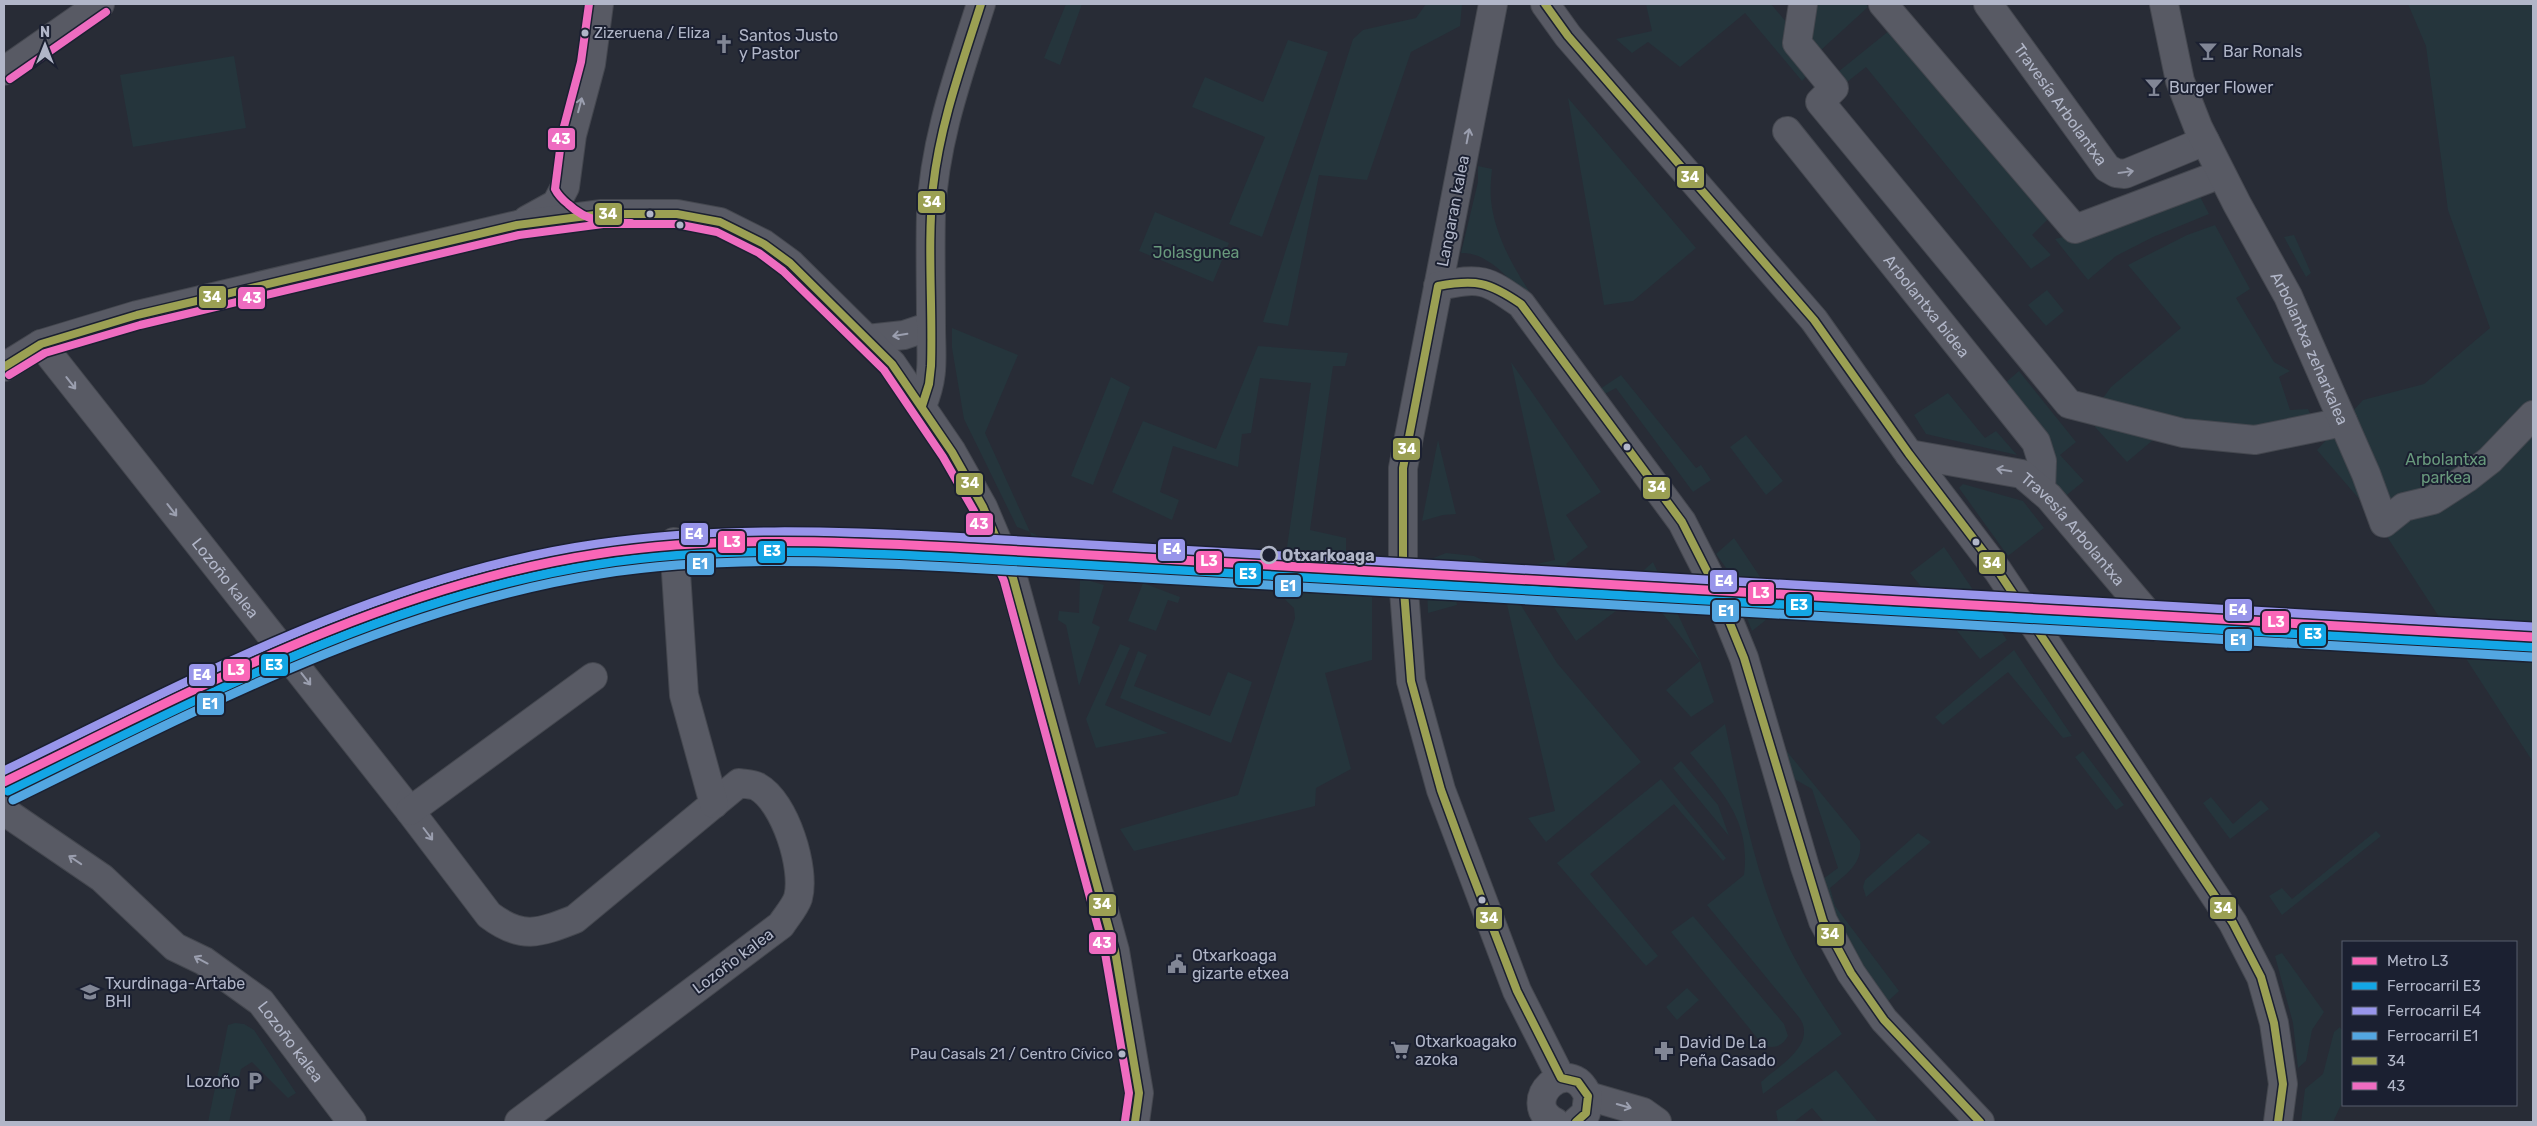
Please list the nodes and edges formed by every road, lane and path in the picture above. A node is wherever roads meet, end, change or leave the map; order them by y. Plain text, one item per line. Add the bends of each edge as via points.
1 (100, 4) edge
2 (599, 4) edge
3 (981, 4) edge
4 (1493, 4) edge
5 (1545, 4) edge
6 (1803, 4) edge
7 (1884, 4) edge
8 (1988, 4) edge
9 (2164, 4) edge
10 (4, 71) edge
11 (1787, 131) dead end
12 (2205, 141) junction
13 (2221, 174) junction
14 (565, 187) junction
15 (602, 214) junction
16 (518, 225) junction
17 (1438, 286) junction
18 (931, 326) junction
19 (867, 339) junction
20 (41, 344) junction
21 (4, 367) edge
22 (922, 406) junction
23 (2533, 415) edge
24 (2343, 422) junction
25 (1909, 454) junction
26 (2041, 490) junction
27 (674, 542) dead end
28 (2159, 627) dead end
29 (593, 677) dead end
30 (714, 804) junction
31 (4, 811) edge
32 (410, 811) junction
33 (1561, 1078) junction
34 (1588, 1096) junction
35 (1138, 1120) edge
36 (352, 1122) edge
37 (519, 1122) edge
38 (1558, 1122) edge
39 (1656, 1122) edge
40 (1980, 1122) edge
41 (2278, 1122) edge

1 - 10 street
14 -> 2 street via 572,135 590,64
3 - 18 street via 943,125 936,165 932,213
17 -> 4 street, Langaran kalea
5 - 25 street via 1568,36 1814,320
6 - 24 street via 1797,43 1834,88 1820,102 2069,404 2183,433 2255,440
7 - 13 street via 2075,229
8 -> 12 street, Travesía Arbolantxa via 2107,168 2126,174
9 - 12 street, Arbolantxa zeharkalea via 2180,81
11 - 26 street, Arbolantxa bidea via 2036,442 2042,461
12 - 13 street, Arbolantxa zeharkalea
13 - 24 street, Arbolantxa zeharkalea via 2288,296
14 - 15 street via 581,205
14 - 16 street via 556,204
15 - 16 street
15 - 19 street via 677,214 720,222 764,244 790,263
16 - 20 street via 136,315
17 - 33 street, Langaran kalea via 1403,468 1402,578 1411,681 1441,790 1463,850 1517,991
17 - 40 street via 1468,280 1491,284 1521,304 1682,522 1716,589 1744,658 1823,921 1851,973 1884,1020
18 -> 19 street via 904,335
18 - 22 street via 932,384
19 - 22 street via 892,364
20 - 21 street
20 -> 32 street, Lozoño kalea
22 - 35 street via 983,507 1013,578 1115,951 1139,1093
23 - 24 street, Arbolantxa zeharkalea via 2490,460 2467,478 2433,500 2404,507 2384,523
26 -> 25 street, Travesía Arbolantxa via 2022,474
25 - 41 street via 2051,647 2233,923 2261,977 2274,1022 2283,1084
26 - 28 street, Travesía Arbolantxa
27 - 30 street via 684,695
29 - 32 street
32 -> 30 street, Lozoño kalea via 489,915 505,927 545,931 575,919
30 - 37 street, Lozoño kalea via 739,783 757,786 773,801 793,843 799,874 798,899 781,924
36 -> 31 street, Lozoño kalea via 261,1002 204,961 175,947 102,878
33 - 34 street via 1578,1082
33 - 38 street via 1548,1086 1542,1100 1546,1115
34 - 38 street via 1586,1112
34 -> 39 street via 1644,1112

